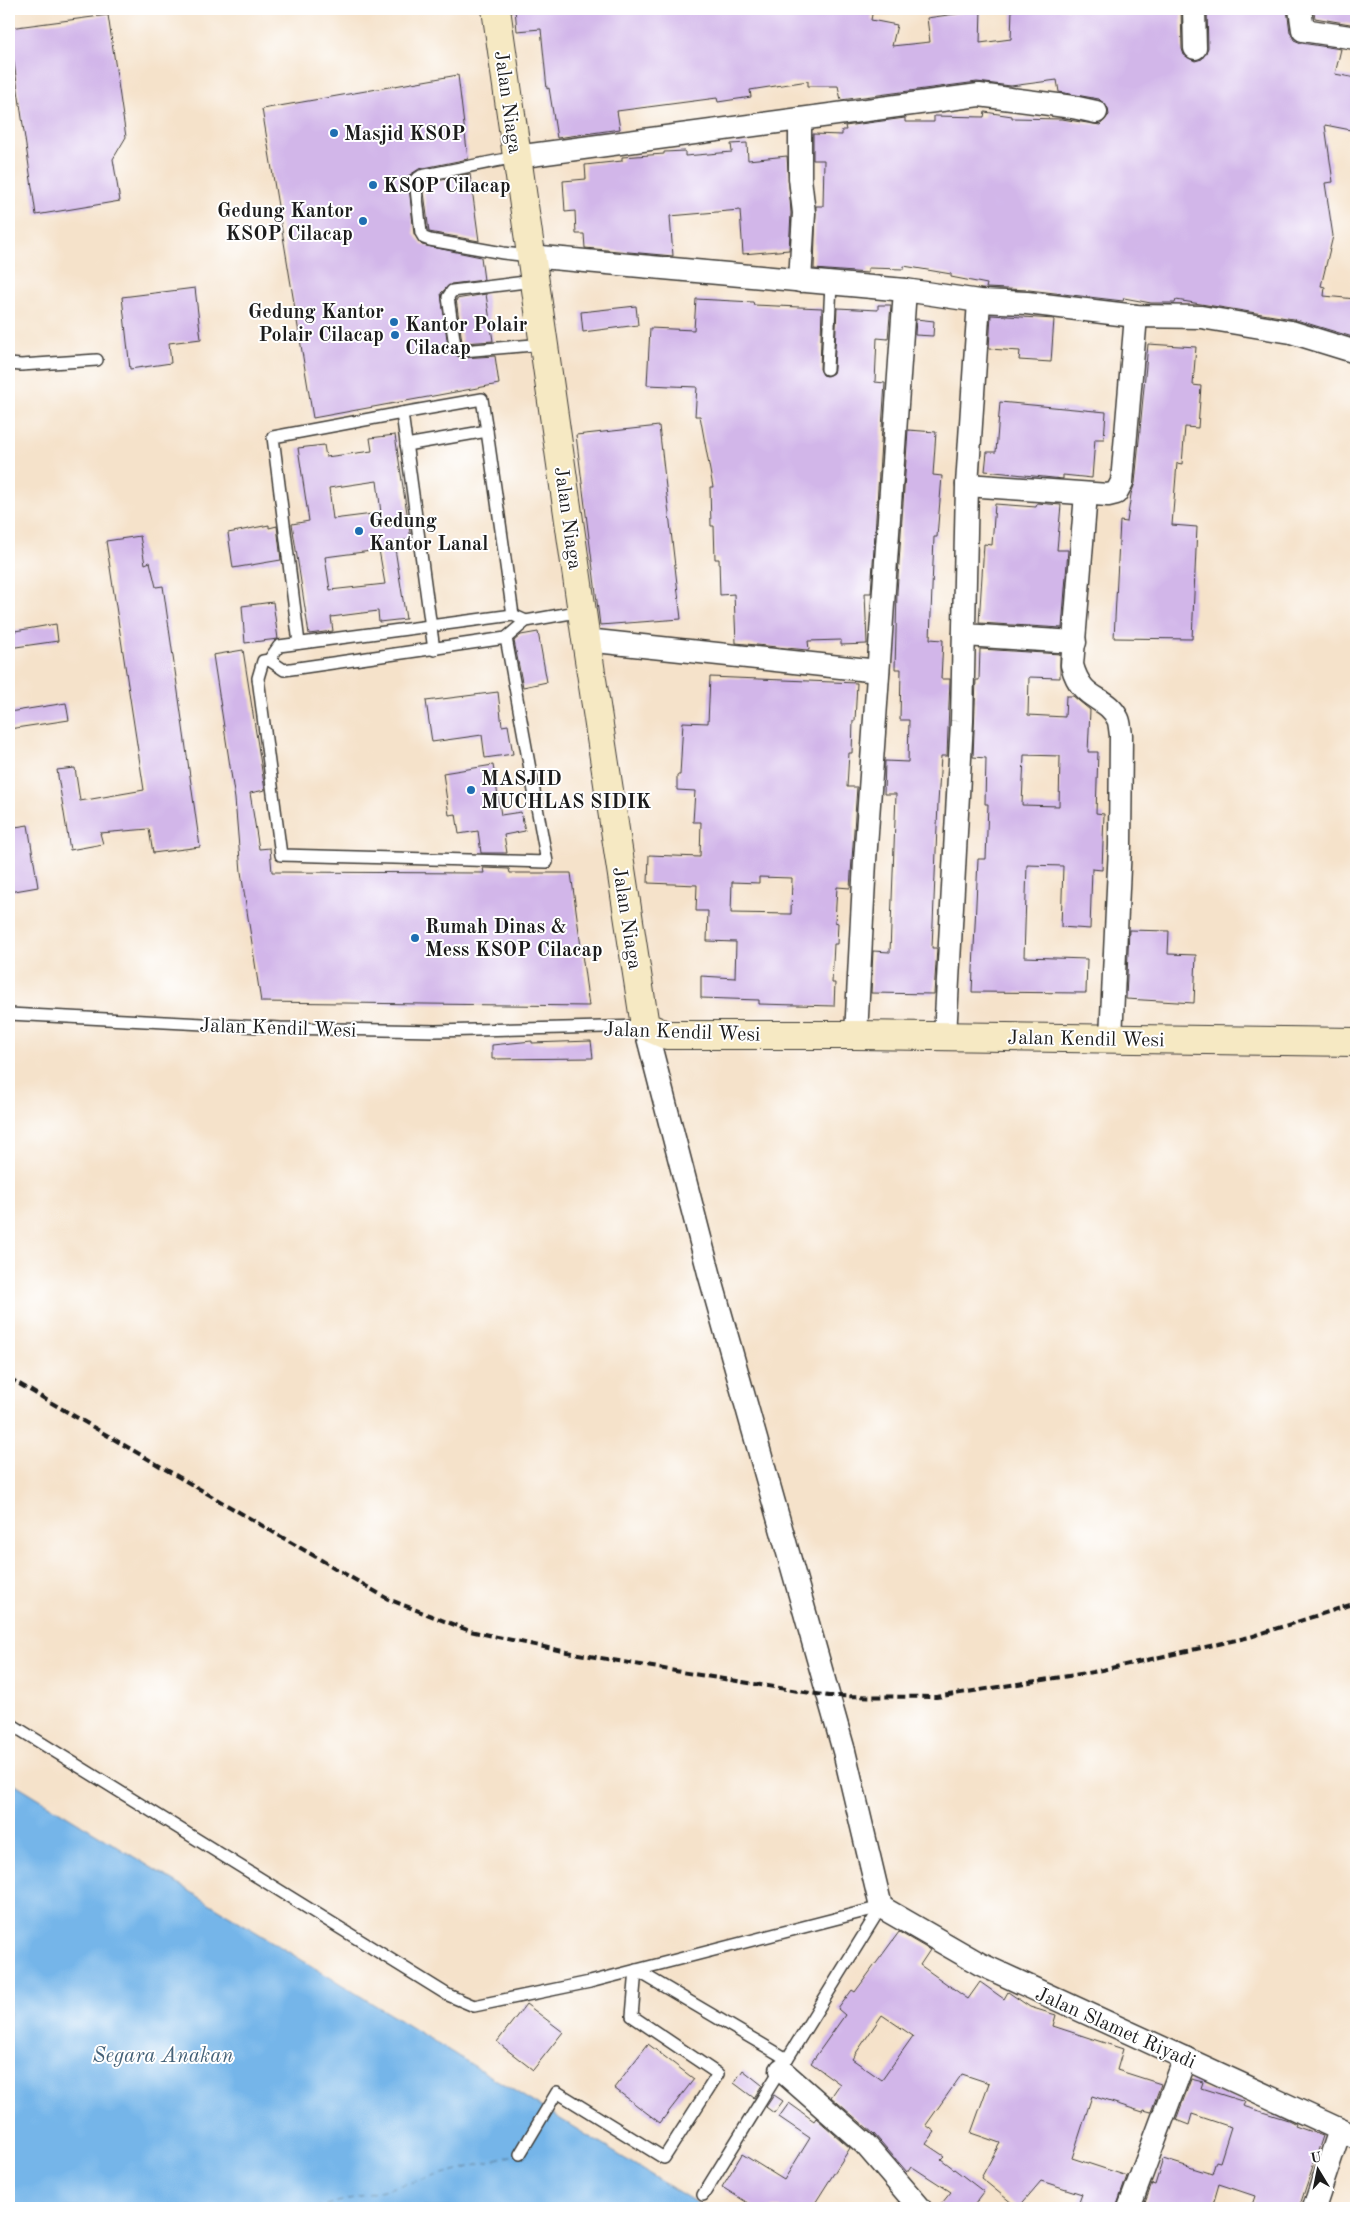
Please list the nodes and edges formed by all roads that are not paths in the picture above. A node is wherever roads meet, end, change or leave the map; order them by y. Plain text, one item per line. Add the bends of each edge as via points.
1 (496, 9) edge
2 (1194, 9) edge
3 (1300, 9) edge
4 (1356, 38) edge
5 (1195, 48) dead end
6 (1096, 112) dead end
7 (800, 119) junction
8 (516, 157) junction
9 (533, 268) junction
10 (800, 281) junction
11 (831, 283) junction
12 (905, 290) junction
13 (979, 301) junction
14 (1136, 316) junction
15 (544, 344) junction
16 (1356, 352) edge
17 (97, 360) dead end
18 (9, 364) edge
19 (827, 369) dead end
20 (402, 413) junction
21 (487, 431) junction
22 (406, 445) junction
23 (967, 485) junction
24 (1086, 494) junction
25 (582, 611) junction
26 (513, 615) junction
27 (526, 621) junction
28 (430, 626) junction
29 (964, 635) junction
30 (506, 638) junction
31 (586, 640) junction
32 (1075, 642) junction
33 (299, 643) junction
34 (434, 650) junction
35 (269, 660) junction
36 (878, 671) junction
37 (9, 1014) edge
38 (645, 1026) junction
39 (856, 1035) junction
40 (945, 1036) junction
41 (1111, 1038) junction
42 (1356, 1042) edge
43 (9, 1723) edge
44 (881, 1907) junction
45 (636, 1970) junction
46 (1185, 2058) junction
47 (784, 2064) junction
48 (1348, 2133) edge
49 (520, 2154) dead end
50 (703, 2195) dead end
51 (920, 2208) edge
52 (1129, 2208) edge
53 (1314, 2208) edge

1 - 8 main road, Jalan Niaga
2 - 5 street
3 - 4 street via 1303,30
6 - 7 street via 979,95
7 - 8 street
7 - 10 street via 800,178 804,213
8 - 9 main road, Jalan Niaga
8 - 9 lane via 420,176 414,180 421,233 430,240 503,253
9 - 10 street
9 - 15 main road, Jalan Niaga
9 - 15 lane via 452,291 448,297 455,346 462,351
10 - 11 street
11 - 12 street
11 - 19 lane
12 - 13 street
12 - 36 street
13 - 14 street via 1027,303
13 - 23 street
14 - 16 street via 1201,316 1291,332
14 - 24 street via 1122,482 1116,493
15 - 25 main road, Jalan Niaga
17 - 18 lane via 21,366
20 - 21 lane via 482,399
20 - 22 lane
20 - 33 lane via 273,437
21 - 22 lane
21 - 26 lane
22 - 28 lane
23 - 24 street
23 - 29 street
24 - 32 street
25 - 27 lane
25 - 31 main road, Jalan Niaga
26 - 27 lane
26 - 28 lane
27 - 30 lane
28 - 33 lane
28 - 34 lane
29 - 32 street
29 - 40 street
30 - 34 lane
30 - 35 lane via 547,862 281,855 258,678 263,662
31 - 36 street
31 - 38 main road, Jalan Niaga
32 - 41 street via 1072,665 1076,680 1086,692 1108,706 1118,719 1121,735 1120,846
33 - 35 lane via 279,646
34 - 35 lane via 284,670
36 - 39 street
37 - 38 lane, Jalan Kendil Wesi via 425,1031
38 - 39 main road, Jalan Kendil Wesi via 666,1035
38 - 44 street via 709,1273 844,1751
39 - 40 main road, Jalan Kendil Wesi
40 - 41 main road, Jalan Kendil Wesi
41 - 42 main road, Jalan Kendil Wesi
43 - 45 lane via 448,1995 474,2006
44 - 45 lane
44 - 46 street, Jalan Slamet Riyadi via 980,1964
44 - 47 lane
45 - 47 lane
45 - 49 lane via 632,2016 718,2074 664,2158 557,2092
46 - 48 street, Jalan Slamet Riyadi
46 - 52 street
47 - 50 lane
47 - 51 street via 865,2144
48 - 53 street

